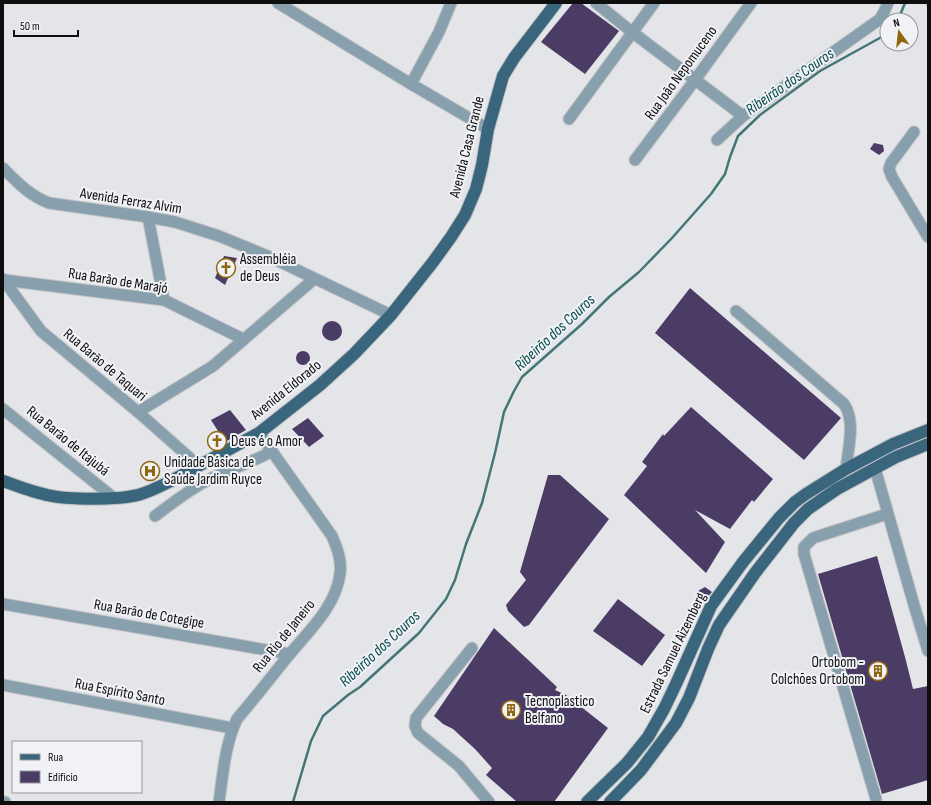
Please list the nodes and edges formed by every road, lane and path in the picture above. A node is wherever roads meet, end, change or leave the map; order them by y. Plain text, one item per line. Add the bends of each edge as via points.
1 (278, 3) edge
2 (451, 3) edge
3 (556, 3) edge
4 (596, 3) edge
5 (654, 3) edge
6 (750, 3) edge
7 (888, 3) edge
8 (632, 32) junction
9 (695, 80) junction
10 (411, 84) junction
11 (744, 116) junction
12 (569, 119) dead end
13 (488, 129) junction
14 (914, 132) dead end
15 (717, 140) dead end
16 (635, 160) dead end
17 (3, 168) edge
18 (148, 217) junction
19 (928, 237) edge
20 (314, 279) junction
21 (4, 280) edge
22 (164, 300) junction
23 (736, 311) dead end
24 (392, 316) junction
25 (243, 339) junction
26 (3, 408) edge
27 (138, 412) junction
28 (928, 430) edge
29 (259, 433) junction
30 (928, 444) edge
31 (272, 451) junction
32 (199, 466) junction
33 (875, 468) junction
34 (846, 469) junction
35 (3, 481) edge
36 (114, 498) junction
37 (888, 514) junction
38 (155, 516) dead end
39 (3, 604) edge
40 (472, 648) dead end
41 (928, 651) edge
42 (290, 654) junction
43 (3, 685) edge
44 (232, 728) junction
45 (876, 799) dead end
46 (219, 802) edge
47 (489, 802) edge
48 (588, 802) edge
49 (610, 802) edge

1 - 10 street
2 - 10 street via 439,32
3 - 13 main road, Avenida Casa Grande via 503,76
4 - 8 street
5 - 8 street
6 - 9 street, Rua João Nepomuceno
7 - 11 street via 880,19
8 - 9 street
8 - 12 street
9 - 11 street
9 - 16 street, Rua João Nepomuceno
10 - 13 street
11 - 15 street
13 - 24 main road, Avenida Casa Grande via 482,165 469,207 445,246
14 - 19 street via 891,162 889,169
17 - 18 street, Avenida Ferraz Alvim via 39,200
18 - 20 street, Avenida Ferraz Alvim via 175,222 219,236
18 - 22 street
20 - 24 street, Avenida Ferraz Alvim
20 - 25 street
21 - 22 street, Rua Barão de Marajó
21 - 27 street, Rua Barão de Taquari via 41,331
22 - 25 street, Rua Barão de Marajó
23 - 34 street via 844,404 851,428
24 - 29 main road, Avenida Eldorado via 320,385
25 - 27 street via 213,366
26 - 36 street, Rua Barão de Itajubá
27 - 32 street, Rua Barão de Taquari
28 - 34 main road, Estrada Samuel Aizemberg via 893,444
29 - 31 street, Rua Rio de Janeiro
29 - 32 main road, Avenida Eldorado
30 - 33 main road, Estrada Samuel Aizemberg
31 - 38 street via 180,496
31 - 42 street, Rua Rio de Janeiro via 332,536 341,565 335,593 322,616
32 - 36 main road, Avenida Eldorado via 145,493
33 - 37 street
33 - 49 main road, Estrada Samuel Aizemberg via 808,509 774,547 719,625 676,723 646,764
34 - 48 main road, Estrada Samuel Aizemberg via 795,502 739,567 711,606 664,709 648,737 628,763
35 - 36 main road, Avenida Eldorado via 56,497
37 - 41 street
37 - 45 street via 812,538 804,547
39 - 42 street, Rua Barão de Cotegipe
40 - 47 street via 416,718 415,726 418,733 459,766
42 - 44 street, Rua Rio de Janeiro
43 - 44 street, Rua Espírito Santo
44 - 46 street, Rua Rio de Janeiro

